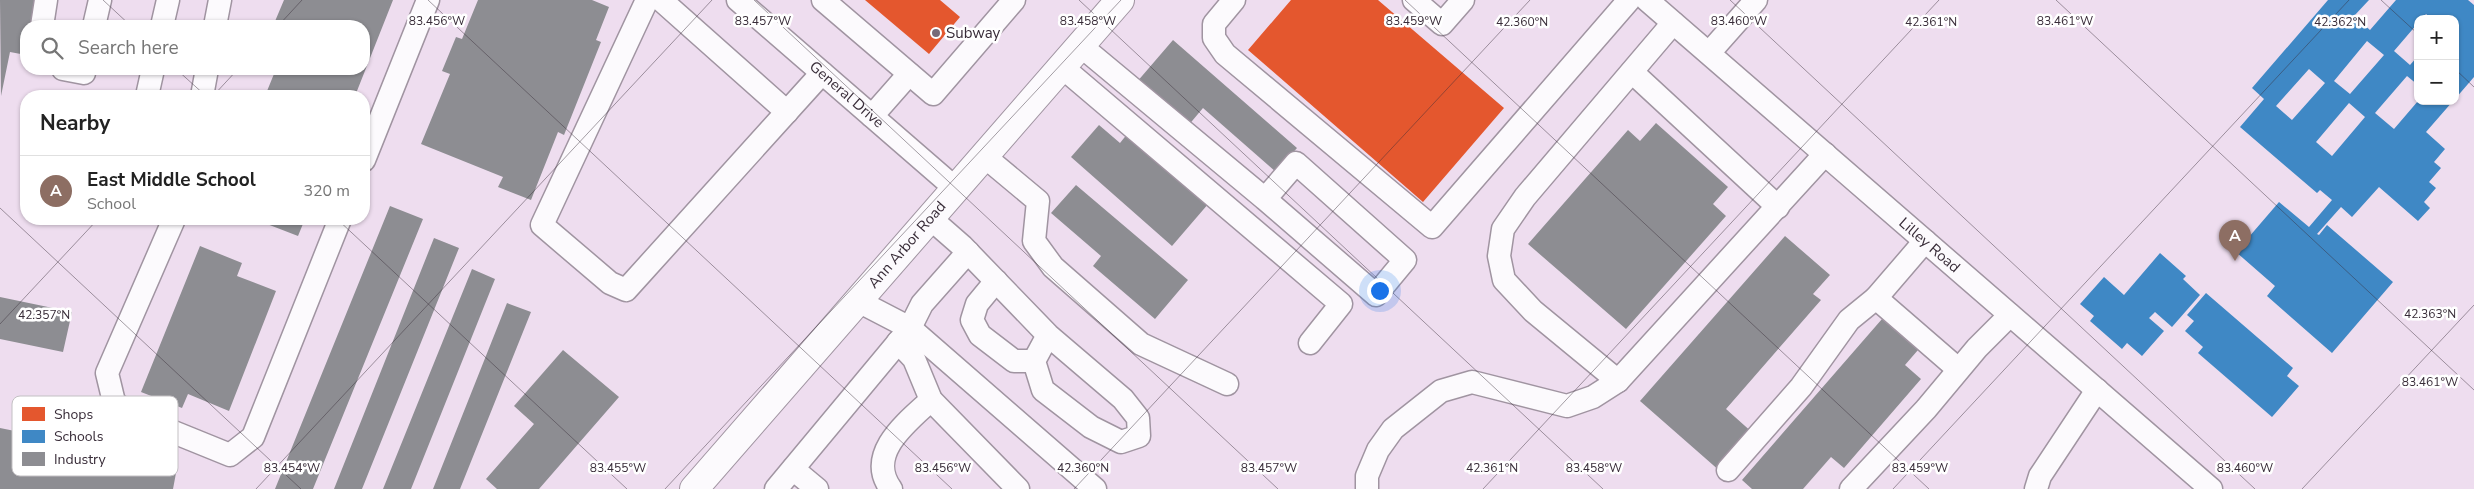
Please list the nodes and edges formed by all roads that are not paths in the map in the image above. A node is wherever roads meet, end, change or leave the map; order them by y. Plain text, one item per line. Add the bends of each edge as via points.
1 (46, 0) edge
2 (100, 0) edge
3 (168, 0) edge
4 (220, 0) edge
5 (428, 0) edge
6 (647, 0) edge
7 (661, 0) edge
8 (824, 0) edge
9 (1014, 0) edge
10 (1234, 0) edge
11 (1414, 0) edge
12 (1463, 0) edge
13 (1629, 0) edge
14 (1647, 0) edge
15 (1756, 0) edge
16 (743, 2) edge
17 (1114, 2) edge
18 (43, 20) edge
19 (95, 20) edge
20 (163, 20) edge
21 (216, 20) edge
22 (1673, 22) junction
23 (1081, 46) junction
24 (1709, 53) junction
25 (1062, 67) junction
26 (1632, 72) junction
27 (822, 73) junction
28 (909, 74) junction
29 (152, 75) edge
30 (206, 75) edge
31 (148, 90) edge
32 (203, 90) edge
33 (787, 112) junction
34 (872, 116) junction
35 (370, 145) edge
36 (1825, 154) junction
37 (984, 156) junction
38 (956, 189) junction
39 (1266, 199) junction
40 (1778, 207) junction
41 (930, 218) junction
42 (171, 225) edge
43 (338, 225) edge
44 (1925, 241) junction
45 (968, 252) junction
46 (996, 281) junction
47 (1876, 298) junction
48 (858, 302) junction
49 (2010, 315) junction
50 (904, 335) junction
51 (1048, 335) junction
52 (1310, 344) dead end
53 (1034, 361) junction
54 (1958, 369) junction
55 (1618, 381) junction
56 (1226, 384) dead end
57 (2097, 390) junction
58 (113, 396) edge
59 (931, 400) junction
60 (178, 434) edge
61 (793, 469) junction
62 (1728, 470) dead end
63 (694, 489) edge
64 (776, 489) edge
65 (816, 489) edge
66 (891, 489) edge
67 (1018, 489) edge
68 (1095, 489) edge
69 (1367, 489) edge
70 (1851, 489) edge
71 (2036, 489) edge
72 (2211, 489) edge

1 - 18 street
2 - 19 street
3 - 20 street
4 - 21 street
5 - 35 street
6 - 33 street via 542,225 610,283 626,290
7 - 33 street
8 - 28 street
9 - 28 street via 933,94
10 - 13 street via 1214,24 1214,38 1224,54 1432,227
11 - 12 street via 1442,24
14 - 22 street, Lilley Road
15 - 24 street
16 - 27 street, General Drive
17 - 23 main road, Ann Arbor Road
22 - 24 street, Lilley Road
22 - 26 street
23 - 25 main road, Ann Arbor Road
23 - 39 street
24 - 36 street, Lilley Road
25 - 37 main road, Ann Arbor Road
25 - 52 street via 1341,304
26 - 40 street
26 - 55 street via 1525,197 1504,229 1499,256 1504,280 1533,311
27 - 33 street
27 - 34 street, General Drive
28 - 34 street
29 - 31 street
30 - 32 street
34 - 38 street, General Drive
36 - 40 street
36 - 44 street, Lilley Road
37 - 38 main road, Ann Arbor Road
37 - 56 street via 1038,201 1034,242 1054,267 1141,344
38 - 41 main road, Ann Arbor Road
39 - 39 street via 1296,163 1405,260 1376,295
40 - 55 street
41 - 45 street
41 - 48 main road, Ann Arbor Road
42 - 58 street via 108,373
43 - 60 street via 252,437 230,455
44 - 47 street
44 - 49 street, Lilley Road
45 - 46 street
45 - 50 street via 922,304
46 - 51 street
46 - 53 street via 977,304 972,320 980,335 1014,361
47 - 54 street
47 - 62 street via 1850,320 1801,386
48 - 50 street
48 - 63 main road, Ann Arbor Road
49 - 54 street
49 - 57 street, Lilley Road
50 - 59 street
50 - 61 street
50 - 68 street
51 - 53 street
51 - 53 street via 1123,399 1138,418 1139,436 1121,442 1091,427 1043,390
54 - 70 street via 1926,409
55 - 69 street via 1593,397 1567,406 1472,382 1441,391 1393,429 1378,450 1367,476
57 - 71 street via 2040,476
57 - 72 street, Lilley Road
59 - 66 street via 893,437 883,461 884,479
59 - 67 street
61 - 64 street
61 - 65 street

